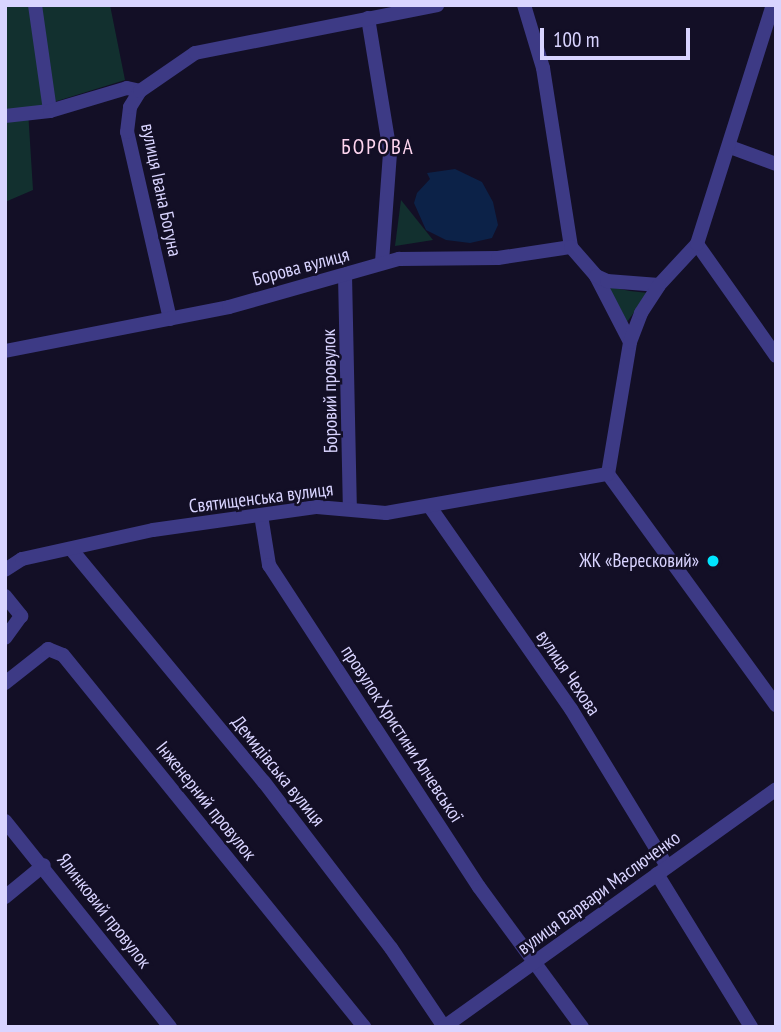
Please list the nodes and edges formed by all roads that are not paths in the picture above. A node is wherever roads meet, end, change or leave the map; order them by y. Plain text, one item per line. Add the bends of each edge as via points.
1 (35, 5) edge
2 (524, 5) edge
3 (427, 6) edge
4 (773, 10) edge
5 (368, 18) junction
6 (140, 91) junction
7 (50, 111) junction
8 (5, 116) edge
9 (730, 147) junction
10 (776, 164) edge
11 (696, 244) junction
12 (570, 247) junction
13 (382, 263) junction
14 (345, 275) junction
15 (596, 276) junction
16 (659, 285) junction
17 (170, 319) junction
18 (630, 342) junction
19 (5, 351) edge
20 (776, 356) edge
21 (608, 474) junction
22 (430, 507) junction
23 (350, 508) junction
24 (261, 515) junction
25 (71, 549) junction
26 (5, 570) edge
27 (5, 596) edge
28 (5, 638) edge
29 (5, 682) edge
30 (776, 705) edge
31 (776, 789) edge
32 (5, 821) edge
33 (44, 866) junction
34 (662, 870) junction
35 (5, 897) edge
36 (536, 961) junction
37 (170, 1027) edge
38 (364, 1027) edge
39 (444, 1027) edge
40 (582, 1027) edge
41 (751, 1027) edge

1 - 7 street
2 - 12 street via 543,68
3 - 5 street
4 - 9 street
5 - 6 street via 195,52
5 - 13 street via 390,153
6 - 7 street via 127,88
6 - 17 street, вулиця Івана Богуна via 130,107 127,132
7 - 8 street
9 - 10 street
9 - 11 street
11 - 16 street
11 - 20 street
12 - 13 street, Борова вулиця via 498,258
12 - 15 street
13 - 14 street, Борова вулиця
14 - 17 street, Борова вулиця
14 - 23 street, Боровий провулок
15 - 16 street via 623,285
15 - 18 street
16 - 18 street
17 - 19 street, Борова вулиця
18 - 21 street
21 - 22 street, Святищенська вулиця
21 - 30 street
22 - 23 street, Святищенська вулиця via 386,513
22 - 34 street, вулиця Чехова via 571,709
23 - 24 street, Святищенська вулиця
24 - 25 street, Святищенська вулиця via 153,530
24 - 36 street, провулок Христини Алчевської via 269,565 479,887
25 - 26 street, Святищенська вулиця via 22,559
25 - 39 street, Демидівська вулиця via 272,793 391,948
27 - 28 street via 21,616
29 - 38 street, Інженерний провулок via 48,649 62,655
31 - 34 street, вулиця Варвари Маслюченко
32 - 33 street, Ялинковий провулок
33 - 35 street
33 - 37 street, Ялинковий провулок
34 - 36 street, вулиця Варвари Маслюченко
34 - 41 street, вулиця Чехова
36 - 39 street, вулиця Варвари Маслюченко
36 - 40 street, провулок Христини Алчевської

